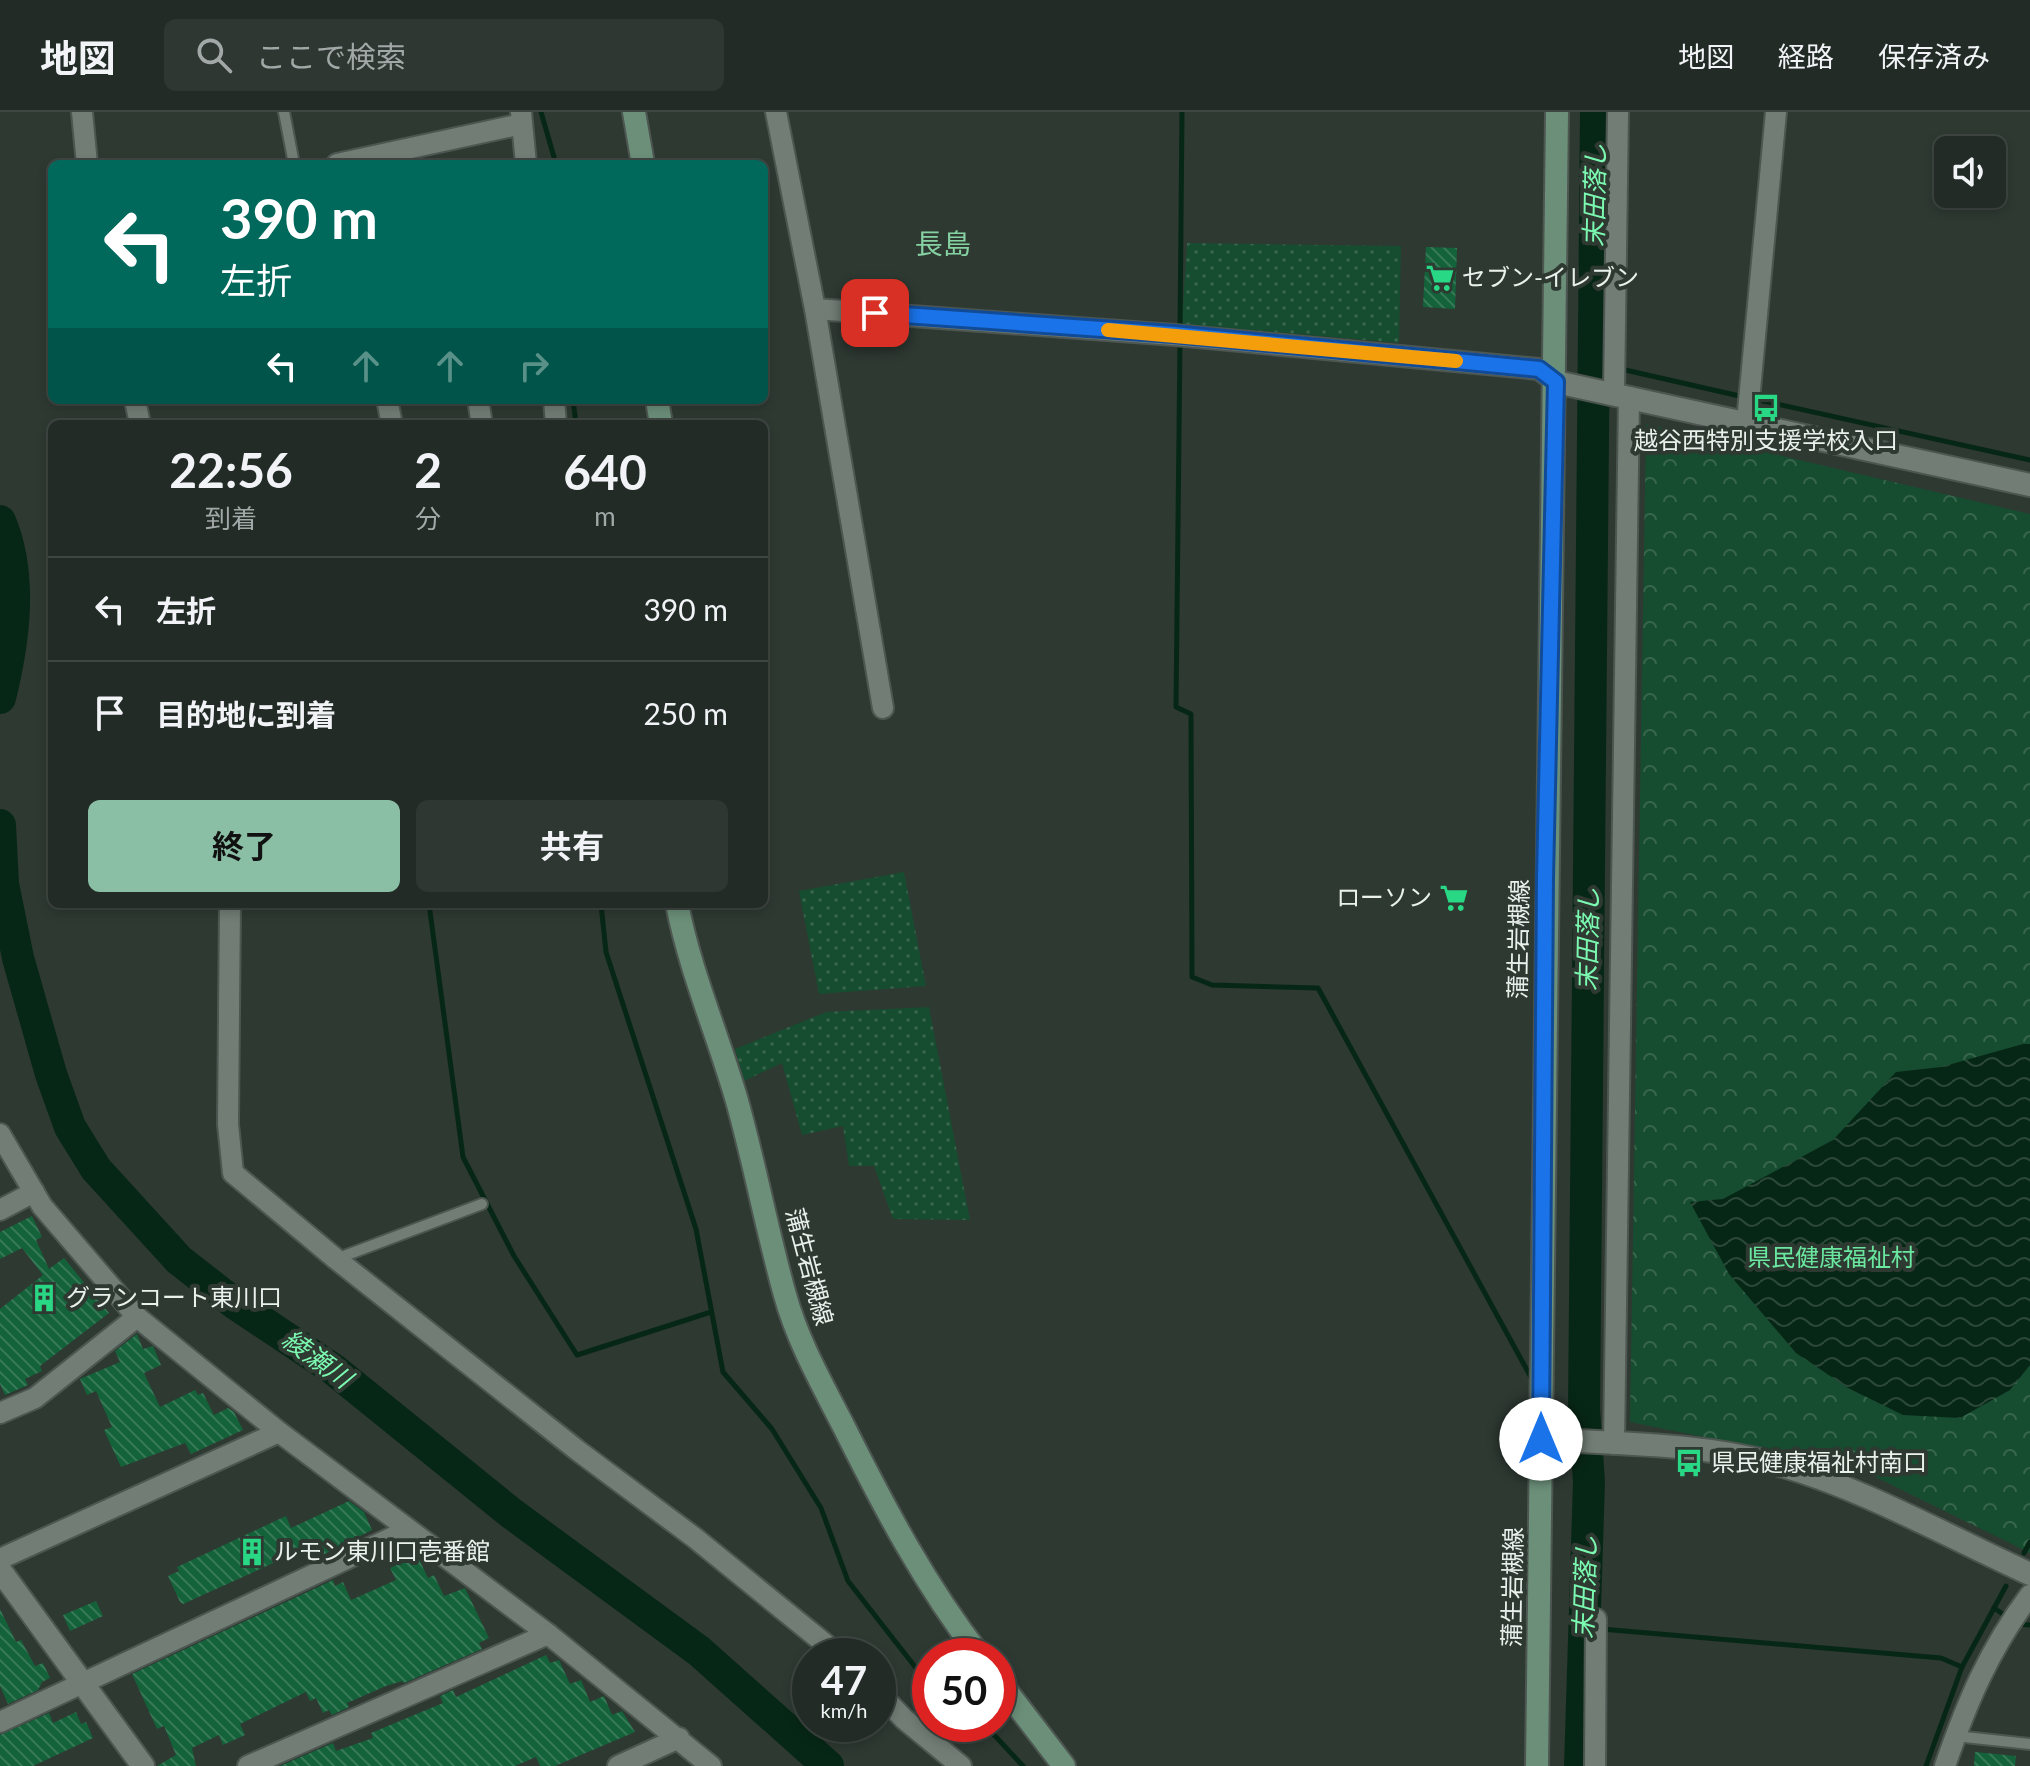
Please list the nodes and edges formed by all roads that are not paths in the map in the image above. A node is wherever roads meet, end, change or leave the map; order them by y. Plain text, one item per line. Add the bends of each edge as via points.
1 (82, 112) edge
2 (284, 112) edge
3 (634, 112) edge
4 (776, 112) edge
5 (1557, 112) edge
6 (1618, 112) edge
7 (1776, 112) edge
8 (521, 118) edge
9 (430, 154) edge
10 (87, 160) edge
11 (293, 160) edge
12 (374, 160) edge
13 (526, 160) edge
14 (642, 160) edge
15 (815, 309) junction
16 (1556, 382) junction
17 (1621, 396) junction
18 (1747, 422) junction
19 (2030, 485) edge
20 (883, 708) dead end
21 (230, 908) edge
22 (678, 908) edge
23 (0, 1134) edge
24 (34, 1192) junction
25 (482, 1204) dead end
26 (0, 1210) edge
27 (336, 1259) junction
28 (137, 1317) junction
29 (0, 1413) edge
30 (279, 1432) junction
31 (1541, 1439) junction
32 (1614, 1444) junction
33 (408, 1530) junction
34 (0, 1559) edge
35 (0, 1570) edge
36 (2030, 1574) edge
37 (2030, 1595) edge
38 (1596, 1619) dead end
39 (548, 1634) junction
40 (818, 1638) edge
41 (967, 1638) edge
42 (84, 1684) junction
43 (1016, 1703) edge
44 (896, 1711) edge
45 (0, 1722) edge
46 (1955, 1736) junction
47 (679, 1738) junction
48 (2030, 1744) edge
49 (143, 1766) edge
50 (248, 1766) edge
51 (618, 1766) edge
52 (711, 1766) edge
53 (961, 1766) edge
54 (1064, 1766) edge
55 (1537, 1766) edge
56 (1595, 1766) edge
57 (1945, 1766) edge

1 - 10 street
2 - 11 lane
3 - 14 main road
4 - 15 street
5 - 16 main road, 蒲生岩槻線
6 - 17 street
7 - 18 street
8 - 9 street
8 - 13 street
9 - 12 street
15 - 16 street via 1184,335 1539,369
15 - 20 street
16 - 17 street
16 - 31 main road, 蒲生岩槻線
17 - 18 street
17 - 32 street
18 - 19 street
21 - 27 street via 228,1124 233,1173
22 - 41 main road, 蒲生岩槻線 via 803,1346 888,1515
23 - 24 street
24 - 26 street
24 - 28 street
25 - 27 lane
27 - 40 street
28 - 29 street via 35,1398
28 - 30 street
30 - 33 street
30 - 34 street
31 - 32 street
31 - 55 main road, 蒲生岩槻線
32 - 36 street via 1709,1450 1811,1474
33 - 39 street
33 - 42 street
35 - 42 street
37 - 46 street via 1998,1637
38 - 56 street
39 - 47 street
39 - 50 street
42 - 45 street
42 - 49 street
43 - 54 main road
44 - 53 street
46 - 48 lane
46 - 57 street
47 - 51 street
47 - 52 street

